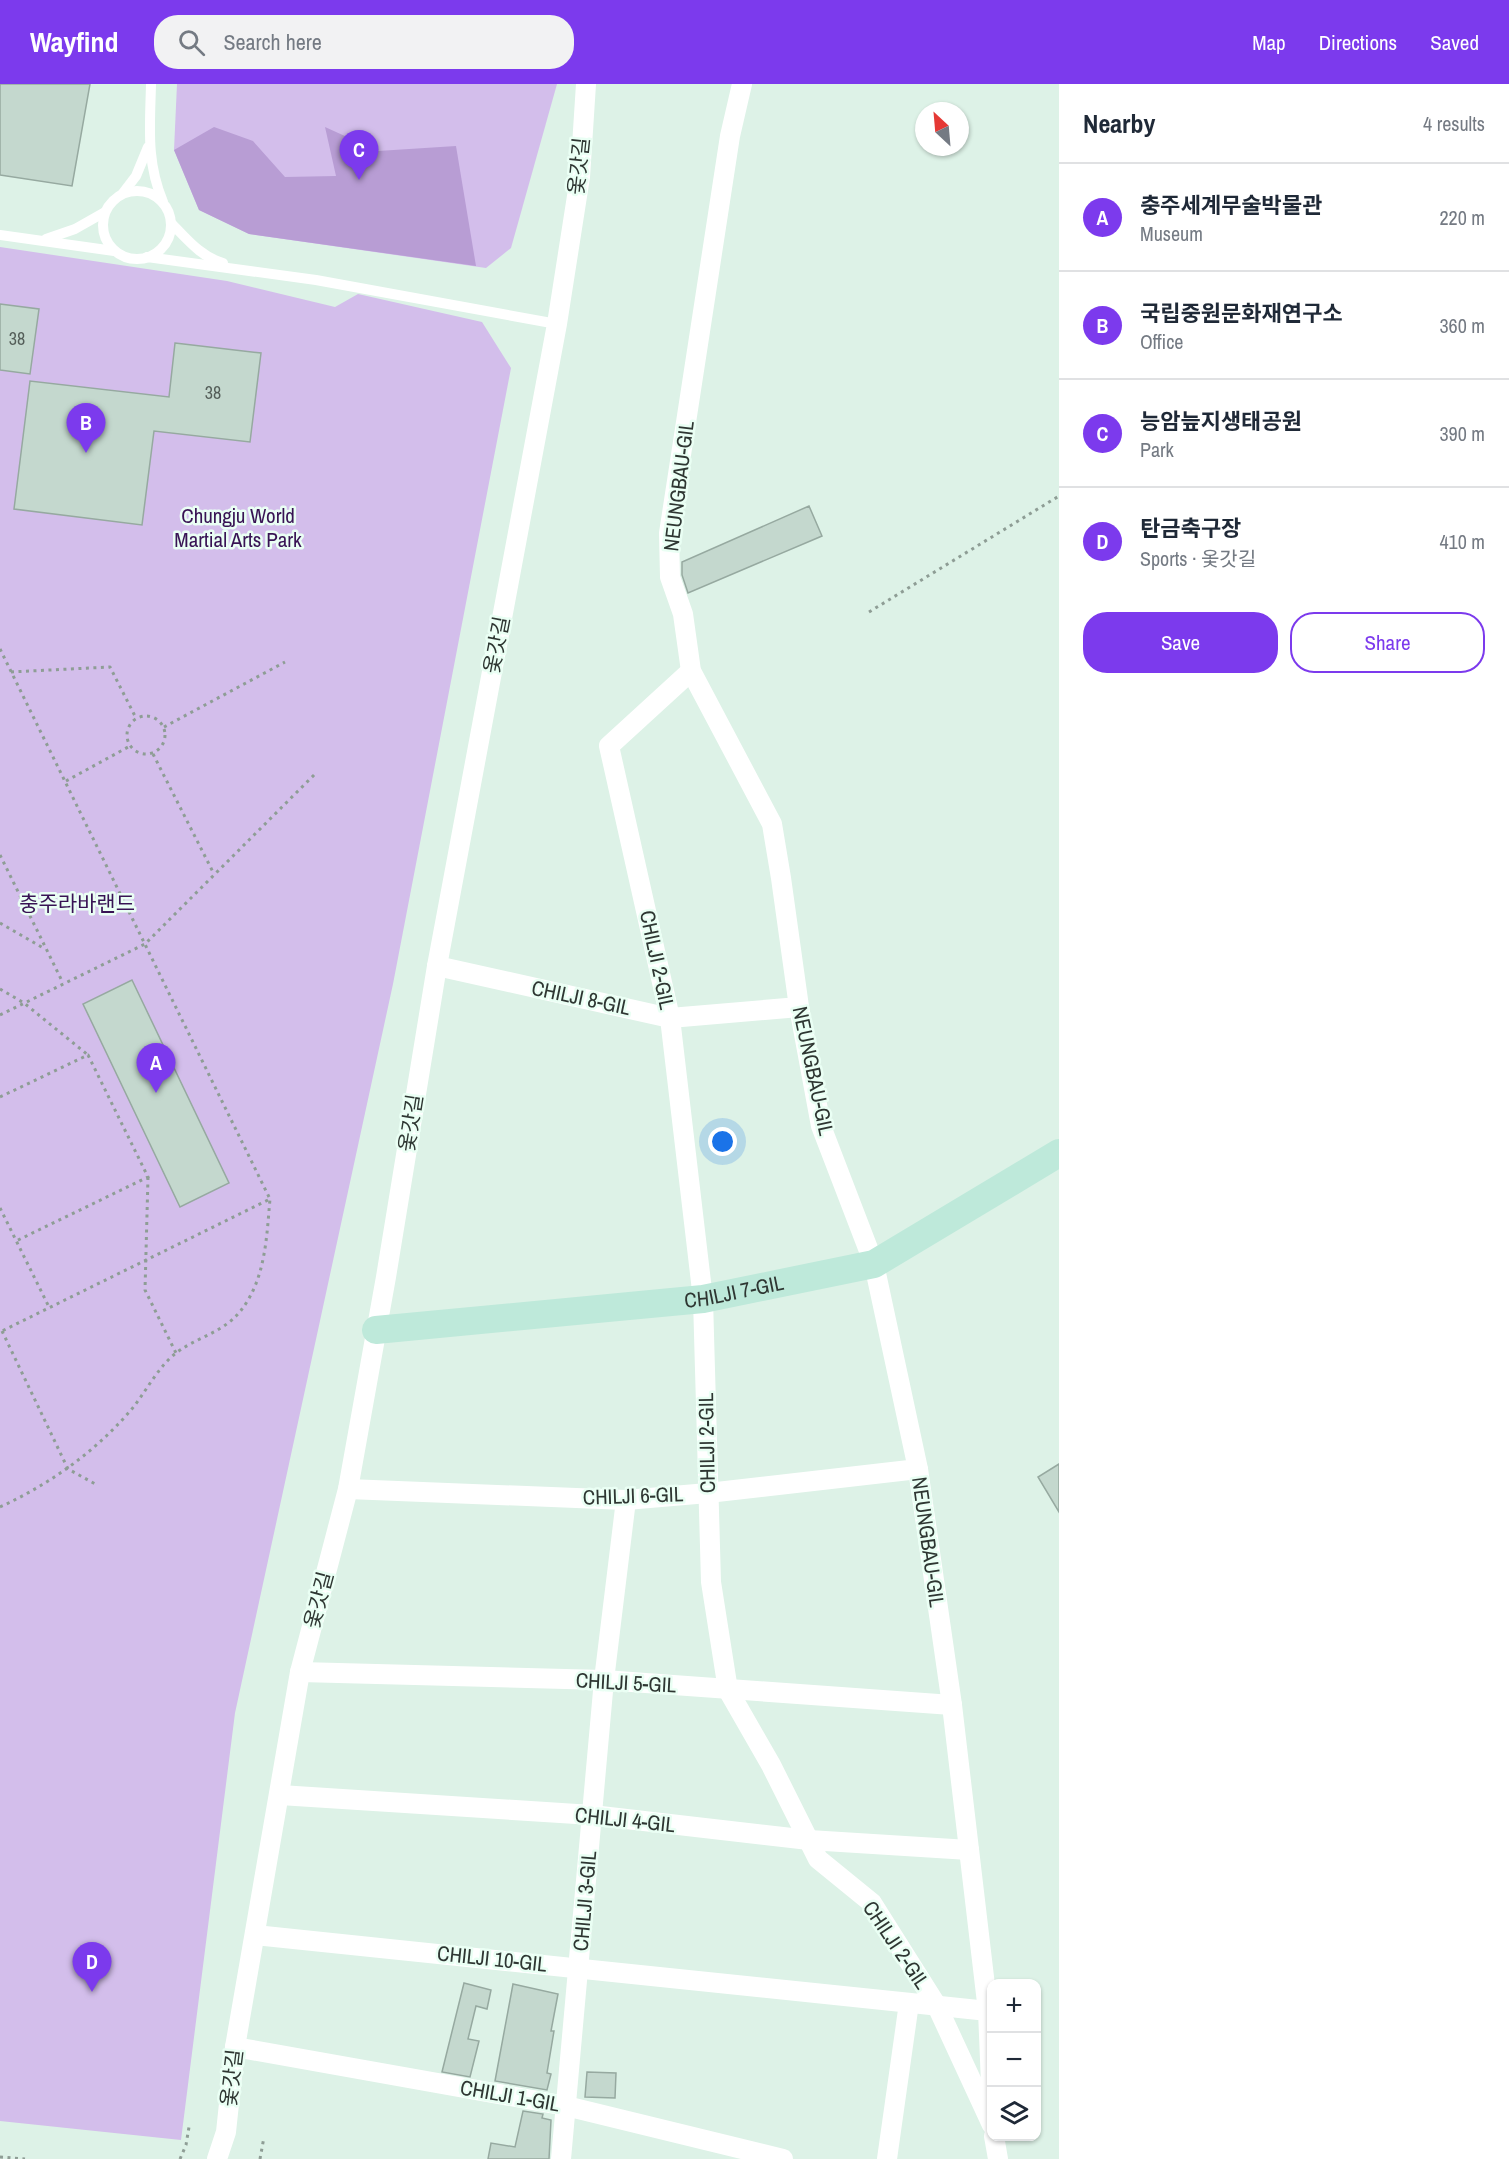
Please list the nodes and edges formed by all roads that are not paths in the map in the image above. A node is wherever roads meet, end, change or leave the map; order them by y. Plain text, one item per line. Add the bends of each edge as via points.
1 (151, 84) edge
2 (586, 84) edge
3 (742, 84) edge
4 (150, 135) junction
5 (123, 193) junction
6 (163, 202) junction
7 (105, 212) junction
8 (171, 223) junction
9 (0, 235) edge
10 (34, 240) junction
11 (114, 251) junction
12 (147, 257) junction
13 (249, 270) junction
14 (557, 324) junction
15 (692, 671) junction
16 (437, 966) junction
17 (799, 1007) junction
18 (670, 1018) junction
19 (1059, 1153) edge
20 (874, 1264) junction
21 (703, 1299) junction
22 (376, 1330) junction
23 (918, 1469) junction
24 (348, 1489) junction
25 (708, 1493) junction
26 (626, 1500) junction
27 (300, 1672) junction
28 (604, 1680) junction
29 (728, 1690) junction
30 (952, 1705) junction
31 (280, 1795) junction
32 (592, 1815) junction
33 (809, 1840) junction
34 (969, 1850) junction
35 (255, 1935) junction
36 (579, 1968) junction
37 (909, 2003) junction
38 (987, 2003) edge
39 (937, 2006) junction
40 (987, 2011) edge
41 (989, 2033) edge
42 (235, 2047) junction
43 (991, 2087) edge
44 (566, 2106) junction
45 (987, 2114) edge
46 (995, 2141) edge
47 (217, 2159) edge
48 (561, 2159) edge
49 (783, 2159) edge
50 (887, 2159) edge
51 (998, 2159) edge

1 - 4 lane
2 - 14 street, 옻갓길 via 580,177
3 - 15 street, NEUNGBAU-GIL via 730,135 669,534 670,577 683,614
4 - 5 lane via 136,176
4 - 6 lane via 154,182
5 - 6 lane via 141,190
5 - 7 lane
6 - 8 lane
7 - 10 lane via 61,235
7 - 11 lane via 103,233
8 - 12 lane via 170,236 163,247
8 - 13 lane via 213,260
9 - 10 lane
10 - 11 lane
11 - 12 lane via 129,258
12 - 13 lane
13 - 14 lane
14 - 16 street, 옻갓길
15 - 17 street, NEUNGBAU-GIL via 772,824
15 - 18 street, CHILJI 2-GIL via 609,746
16 - 18 street, CHILJI 8-GIL
16 - 22 street, 옻갓길
17 - 18 street, CHILJI 8-GIL
17 - 20 street, NEUNGBAU-GIL via 821,1126
18 - 21 street, CHILJI 2-GIL
19 - 20 street, CHILJI 7-GIL
20 - 21 street, CHILJI 7-GIL
20 - 23 street, NEUNGBAU-GIL
21 - 22 street, CHILJI 7-GIL
21 - 25 street, CHILJI 2-GIL
22 - 24 street, 옻갓길
23 - 25 street, CHILJI 6-GIL
23 - 30 street, NEUNGBAU-GIL
24 - 26 street, CHILJI 6-GIL
24 - 27 street, 옻갓길
25 - 26 street, CHILJI 6-GIL
25 - 29 street, CHILJI 2-GIL via 711,1582
26 - 28 street, CHILJI 3-GIL
27 - 28 street, CHILJI 5-GIL
27 - 31 street, 옻갓길
28 - 29 street, CHILJI 5-GIL
28 - 32 street, CHILJI 3-GIL
29 - 30 street, CHILJI 5-GIL
29 - 33 street, CHILJI 2-GIL
30 - 34 street, NEUNGBAU-GIL
31 - 32 street, CHILJI 4-GIL
31 - 35 street, 옻갓길
32 - 33 street, CHILJI 4-GIL
32 - 36 street, CHILJI 3-GIL
33 - 34 street, CHILJI 4-GIL
33 - 39 street, CHILJI 2-GIL via 818,1858 872,1903
34 - 38 street, NEUNGBAU-GIL
35 - 36 street, CHILJI 10-GIL
35 - 42 street, 옻갓길
36 - 37 street, CHILJI 10-GIL
36 - 44 street, CHILJI 3-GIL
37 - 39 street, CHILJI 2-GIL
37 - 50 street, CHILJI 2-GIL
39 - 40 street
39 - 45 street
41 - 43 street, NEUNGBAU-GIL
42 - 44 street, CHILJI 1-GIL
42 - 47 street, 옻갓길 via 226,2132
44 - 48 street, CHILJI 3-GIL
44 - 49 street, CHILJI 1-GIL
46 - 51 street

